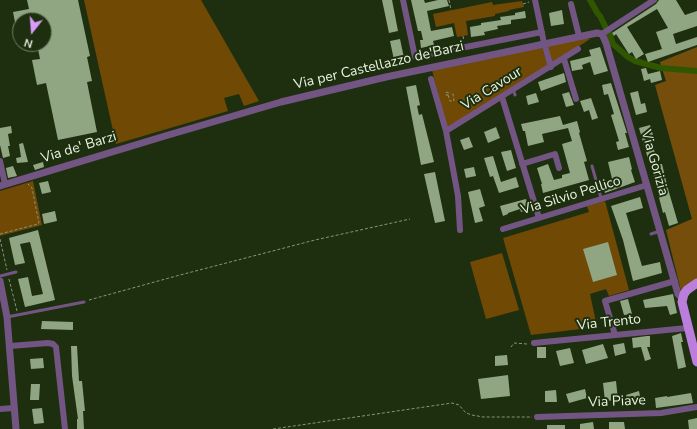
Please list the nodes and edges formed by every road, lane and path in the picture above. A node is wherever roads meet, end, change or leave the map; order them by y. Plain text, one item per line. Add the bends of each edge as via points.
1 (403, 0) edge
2 (450, 0) edge
3 (535, 0) edge
4 (654, 0) edge
5 (572, 4) dead end
6 (451, 10) dead end
7 (542, 32) junction
8 (602, 34) junction
9 (579, 36) junction
10 (544, 43) junction
11 (578, 49) dead end
12 (564, 59) junction
13 (551, 67) junction
14 (431, 79) dead end
15 (454, 92) dead end
16 (449, 94) junction
17 (442, 95) dead end
18 (502, 97) junction
19 (576, 100) dead end
20 (446, 131) junction
21 (165, 136) joint
22 (0, 161) edge
23 (522, 164) junction
24 (592, 166) dead end
25 (559, 168) dead end
26 (28, 184) dead end
27 (3, 185) edge
28 (647, 185) junction
29 (601, 198) junction
30 (539, 218) junction
31 (410, 219) dead end
32 (503, 229) dead end
33 (460, 230) dead end
34 (660, 231) junction
35 (0, 234) edge
36 (651, 234) dead end
37 (16, 272) dead end
38 (0, 276) edge
39 (0, 281) edge
40 (675, 281) junction
41 (697, 283) edge
42 (682, 298) junction
43 (84, 302) joint
44 (7, 318) junction
45 (687, 328) junction
46 (615, 335) junction
47 (534, 343) joint
48 (10, 346) junction
49 (695, 346) edge
50 (511, 347) dead end
51 (697, 362) edge
52 (697, 407) edge
53 (14, 408) junction
54 (0, 410) edge
55 (537, 417) joint
56 (16, 429) edge
57 (65, 429) edge
58 (273, 429) edge

1 - 7 street via 415,57
2 - 6 path
3 - 7 street
4 - 8 street
5 - 9 street
7 - 10 street
8 - 9 street, Via per Castellazzo de'Barzi
8 - 28 street, Via Gorizia
9 - 10 street, Via per Castellazzo de'Barzi
10 - 13 street
10 - 21 street, Via per Castellazzo de'Barzi via 384,76 237,112
11 - 12 street, Via Cavour
12 - 13 street, Via Cavour
12 - 19 street
13 - 18 street, Via Cavour via 514,92
14 - 20 street
15 - 16 path
16 - 16 path via 450,101 454,100 453,94
16 - 17 path via 447,92 446,95
18 - 20 street, Via Cavour
18 - 23 street
20 - 33 street via 458,196
21 - 27 street, Via de' Barzi via 150,138
22 - 27 street
23 - 25 street via 554,154
23 - 30 street
24 - 29 lane
26 - 35 path via 32,188 39,223
28 - 29 street, Via Silvio Pellico
28 - 34 street, Via Gorizia
29 - 30 street, Via Silvio Pellico
30 - 32 street, Via Silvio Pellico
31 - 43 path via 300,244
34 - 36 lane
34 - 40 street, Via Gorizia
37 - 38 lane
39 - 44 street
40 - 42 street, Via Gorizia via 678,294
40 - 46 street via 605,301
41 - 42 main road via 687,290
42 - 45 main road
43 - 44 lane
44 - 48 street
45 - 46 street, Via Trento
45 - 49 main road
46 - 47 street, Via Trento
47 - 50 path via 514,343
48 - 53 street
48 - 57 street via 48,343 56,347
49 - 51 main road
52 - 55 street, Via Piave via 661,413
53 - 54 street
53 - 56 street
55 - 58 path via 483,417 466,413 459,405 452,403

